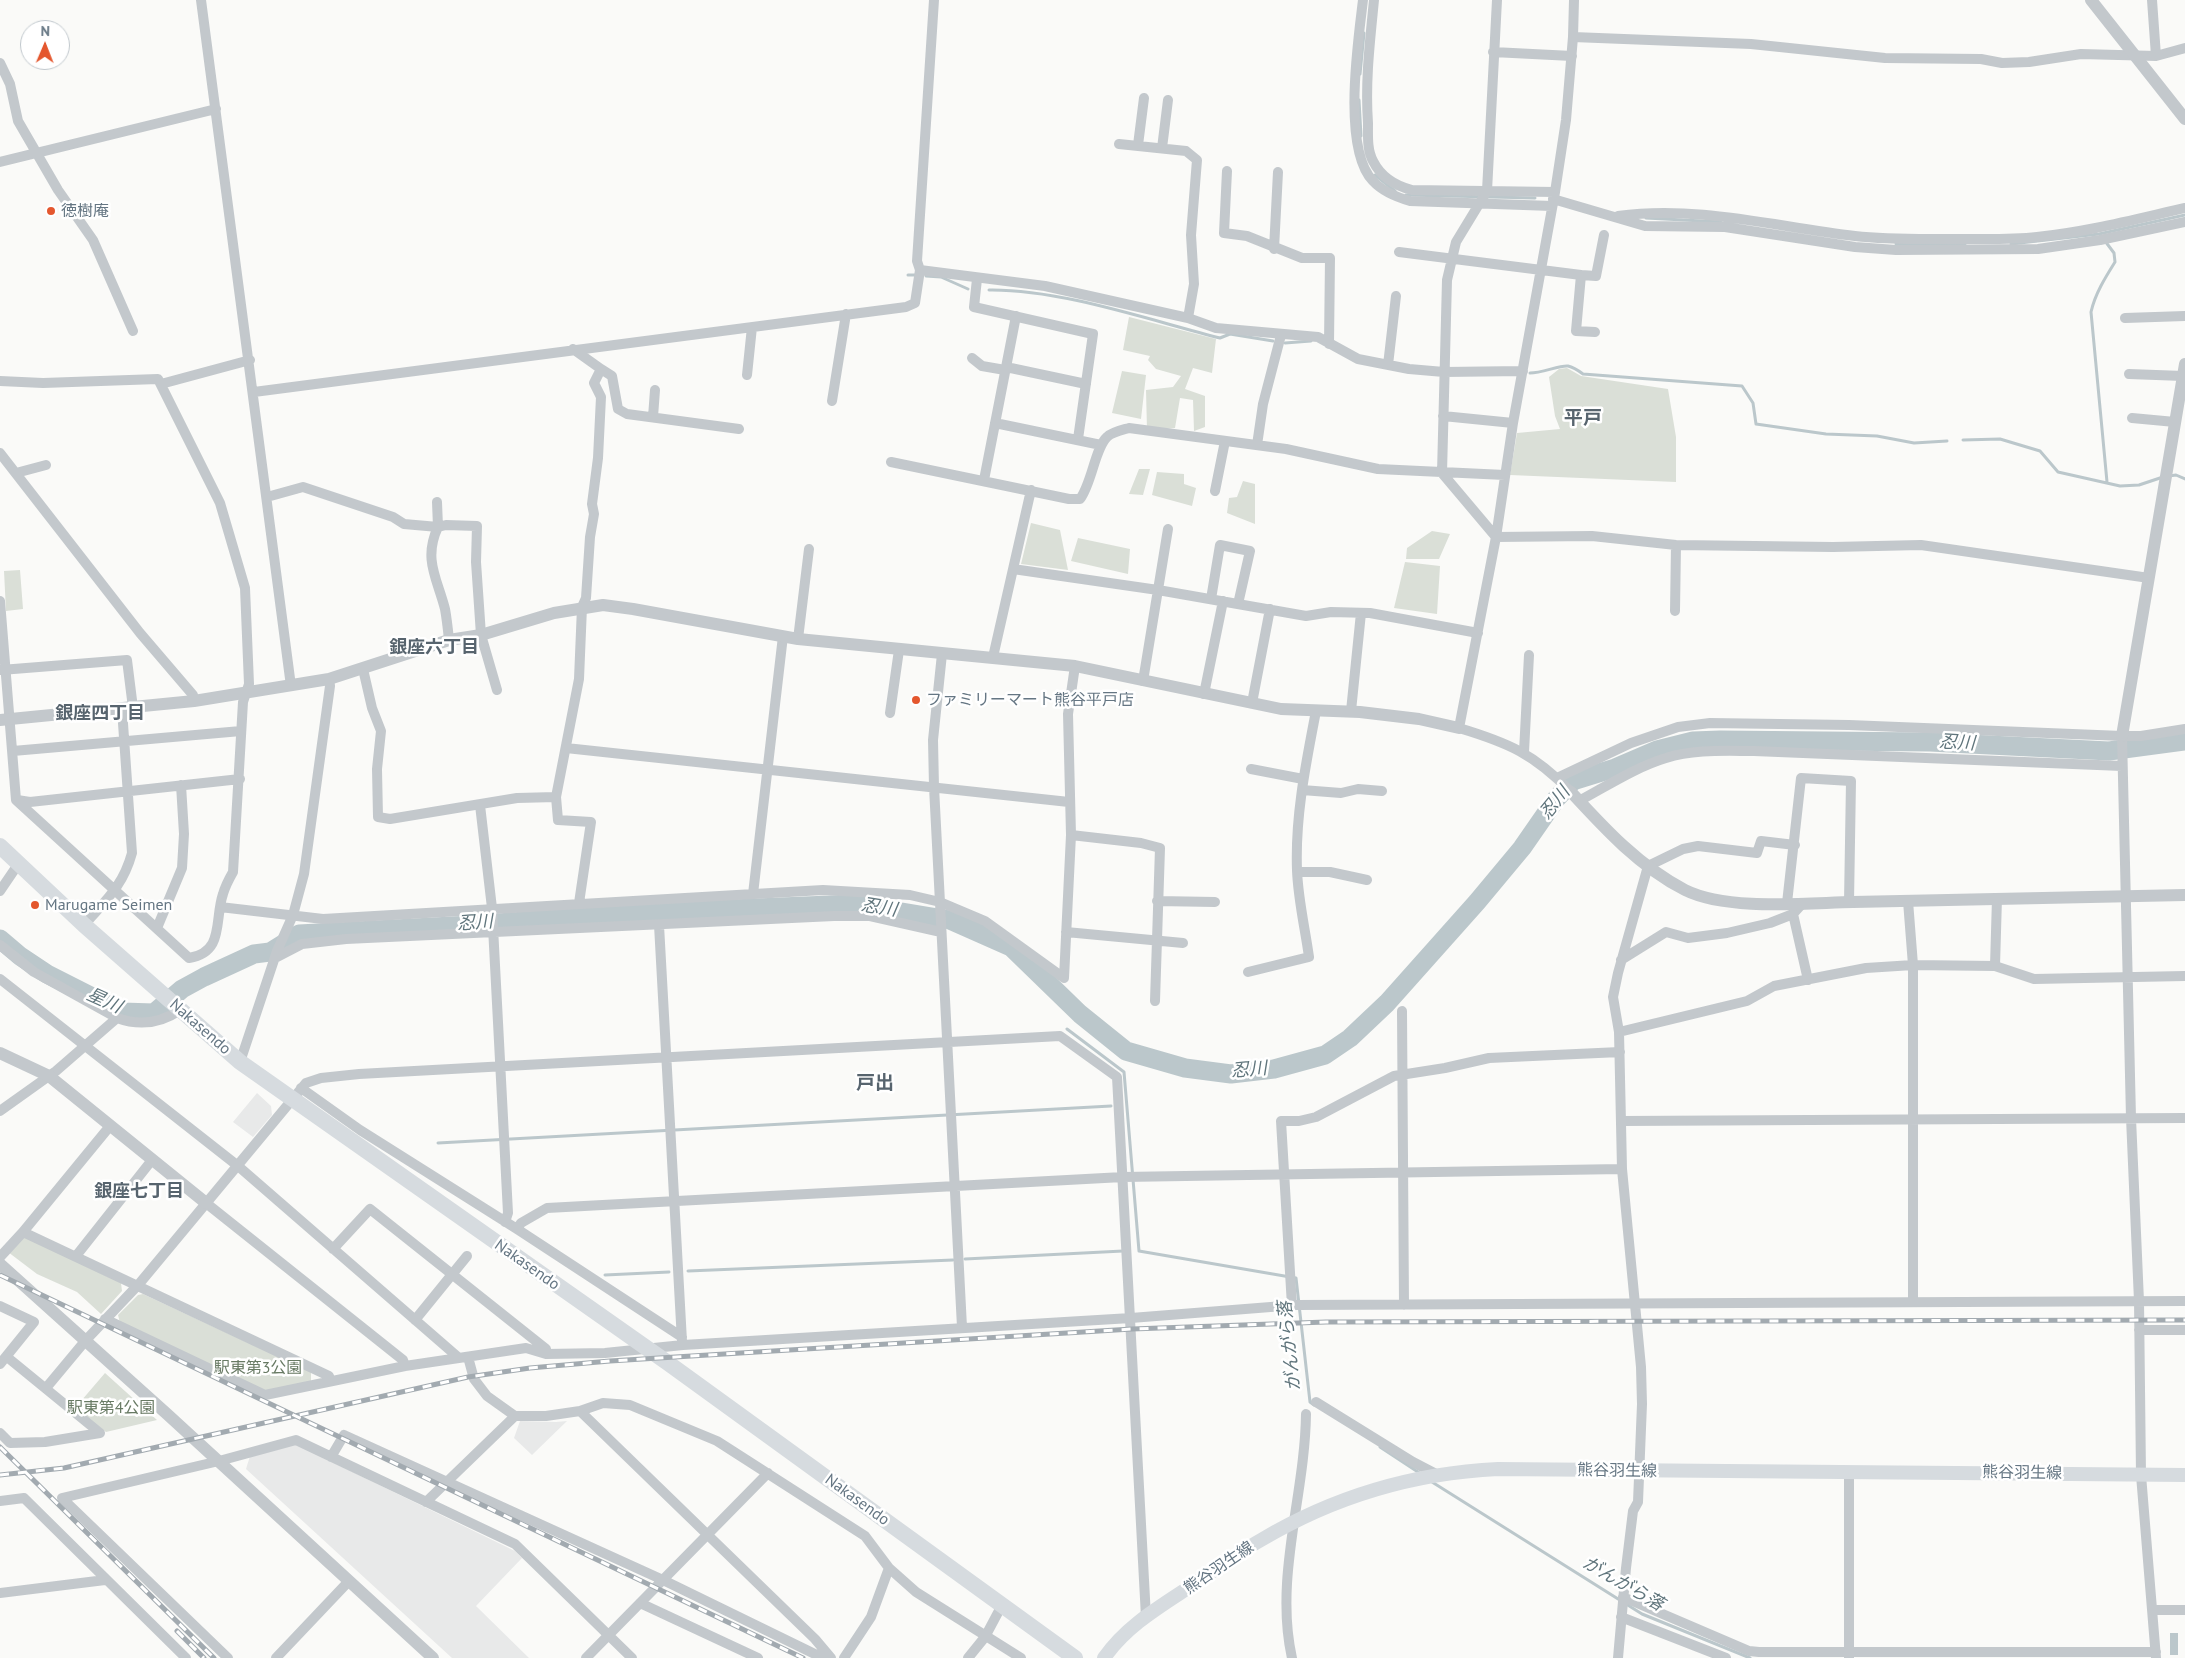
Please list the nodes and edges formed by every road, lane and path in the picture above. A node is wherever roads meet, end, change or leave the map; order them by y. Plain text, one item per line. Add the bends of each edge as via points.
1 (202, 0) edge
2 (934, 0) edge
3 (1363, 0) edge
4 (1374, 0) edge
5 (1497, 0) edge
6 (1574, 0) edge
7 (2091, 0) edge
8 (2152, 0) edge
9 (1574, 37) junction
10 (2185, 48) edge
11 (1493, 52) junction
12 (2134, 55) junction
13 (1572, 56) junction
14 (2156, 56) junction
15 (0, 63) edge
16 (1144, 98) dead end
17 (1168, 100) dead end
18 (216, 109) junction
19 (2185, 120) edge
20 (1119, 144) dead end
21 (1138, 145) junction
22 (1162, 148) junction
23 (36, 153) junction
24 (0, 162) edge
25 (1227, 171) dead end
26 (1278, 172) dead end
27 (1487, 191) junction
28 (1553, 199) junction
29 (1478, 204) junction
30 (2185, 208) edge
31 (2185, 222) edge
32 (1604, 236) dead end
33 (1897, 244) junction
34 (1274, 249) junction
35 (1399, 252) dead end
36 (1451, 260) junction
37 (920, 270) junction
38 (1541, 270) junction
39 (1581, 275) junction
40 (976, 279) junction
41 (1396, 296) dead end
42 (846, 314) junction
43 (1016, 316) junction
44 (2185, 316) edge
45 (1188, 318) junction
46 (2125, 318) dead end
47 (752, 327) junction
48 (133, 331) dead end
49 (1596, 332) dead end
50 (1281, 335) junction
51 (1329, 344) junction
52 (573, 349) junction
53 (972, 358) dead end
54 (250, 360) junction
55 (1388, 365) junction
56 (1006, 369) junction
57 (601, 370) junction
58 (1523, 371) junction
59 (1444, 372) junction
60 (2129, 374) dead end
61 (747, 375) dead end
62 (2183, 379) edge
63 (0, 381) edge
64 (161, 384) junction
65 (1086, 384) junction
66 (655, 390) dead end
67 (254, 392) junction
68 (832, 401) dead end
69 (1443, 416) junction
70 (653, 417) junction
71 (2132, 418) dead end
72 (2175, 422) junction
73 (995, 423) junction
74 (1513, 423) junction
75 (740, 429) dead end
76 (1078, 439) junction
77 (1225, 441) junction
78 (1101, 445) junction
79 (1257, 445) junction
80 (0, 452) edge
81 (891, 462) dead end
82 (46, 465) dead end
83 (16, 473) junction
84 (1442, 473) junction
85 (1505, 475) junction
86 (984, 480) junction
87 (1031, 490) junction
88 (1215, 491) dead end
89 (267, 497) junction
90 (438, 502) dead end
91 (438, 527) junction
92 (1168, 529) dead end
93 (1496, 537) junction
94 (1676, 545) junction
95 (809, 549) dead end
96 (1013, 569) junction
97 (2149, 578) junction
98 (1158, 590) junction
99 (1211, 599) junction
100 (0, 601) edge
101 (1223, 601) junction
102 (1238, 604) junction
103 (582, 607) junction
104 (1270, 610) junction
105 (1675, 611) dead end
106 (1361, 613) junction
107 (1478, 633) junction
108 (481, 635) junction
109 (783, 636) junction
110 (798, 639) junction
111 (450, 640) junction
112 (899, 650) junction
113 (942, 654) junction
114 (1529, 654) dead end
115 (993, 657) junction
116 (1076, 666) junction
117 (363, 669) junction
118 (3, 670) edge
119 (329, 679) junction
120 (1143, 681) junction
121 (291, 686) junction
122 (497, 690) dead end
123 (246, 694) junction
124 (1204, 694) junction
125 (194, 701) junction
126 (1252, 703) junction
127 (128, 708) junction
128 (1316, 711) junction
129 (1351, 712) junction
130 (890, 713) dead end
131 (5, 720) edge
132 (1459, 728) junction
133 (2185, 730) edge
134 (241, 731) junction
135 (2122, 736) junction
136 (124, 742) junction
137 (566, 748) junction
138 (14, 752) junction
139 (1524, 752) junction
140 (2122, 766) junction
141 (1251, 769) dead end
142 (766, 770) junction
143 (240, 778) junction
144 (1304, 779) junction
145 (1559, 780) junction
146 (181, 785) junction
147 (934, 787) junction
148 (128, 790) junction
149 (1302, 790) junction
150 (1382, 791) dead end
151 (556, 797) junction
152 (1575, 797) junction
153 (16, 800) junction
154 (1070, 802) junction
155 (480, 805) junction
156 (1071, 835) junction
157 (1795, 845) junction
158 (0, 846) edge
159 (19, 863) junction
160 (1648, 866) junction
161 (1297, 872) junction
162 (1367, 880) dead end
163 (115, 890) junction
164 (0, 891) edge
165 (753, 894) junction
166 (2185, 895) edge
167 (2125, 896) junction
168 (1997, 898) junction
169 (1157, 901) junction
170 (1908, 901) junction
171 (1215, 902) dead end
172 (1848, 902) junction
173 (579, 903) junction
174 (940, 904) junction
175 (220, 908) junction
176 (1790, 908) junction
177 (492, 911) junction
178 (292, 915) junction
179 (84, 925) junction
180 (659, 925) junction
181 (157, 928) junction
182 (941, 930) junction
183 (1066, 932) junction
184 (493, 933) junction
185 (1156, 940) junction
186 (1183, 943) dead end
187 (0, 946) edge
188 (276, 954) junction
189 (1621, 960) junction
190 (1913, 965) junction
191 (1995, 966) junction
192 (1248, 972) dead end
193 (2128, 976) junction
194 (2185, 976) edge
195 (0, 979) edge
196 (1808, 980) junction
197 (1155, 1001) dead end
198 (1402, 1011) dead end
199 (183, 1012) junction
200 (117, 1018) junction
201 (1619, 1032) junction
202 (948, 1043) junction
203 (84, 1046) junction
204 (1620, 1052) junction
205 (0, 1053) edge
206 (667, 1057) junction
207 (240, 1062) junction
208 (500, 1066) junction
209 (1402, 1074) junction
210 (49, 1076) junction
211 (296, 1094) junction
212 (2, 1105) edge
213 (2131, 1118) junction
214 (2185, 1118) edge
215 (1911, 1119) junction
216 (1622, 1121) junction
217 (110, 1126) junction
218 (152, 1160) junction
219 (238, 1166) junction
220 (1622, 1169) junction
221 (1403, 1174) junction
222 (1284, 1175) junction
223 (1124, 1177) junction
224 (955, 1186) junction
225 (676, 1201) junction
226 (206, 1202) junction
227 (505, 1222) junction
228 (517, 1229) junction
229 (23, 1232) junction
230 (333, 1249) junction
231 (0, 1256) edge
232 (76, 1256) junction
233 (468, 1256) dead end
234 (0, 1264) edge
235 (451, 1275) junction
236 (139, 1284) junction
237 (1913, 1301) junction
238 (2139, 1301) junction
239 (2185, 1301) edge
240 (1633, 1304) junction
241 (1297, 1305) junction
242 (1404, 1305) junction
243 (0, 1306) edge
244 (1131, 1318) junction
245 (105, 1319) junction
246 (415, 1320) junction
247 (962, 1327) junction
248 (2139, 1330) junction
249 (2185, 1330) edge
250 (86, 1340) junction
251 (682, 1341) junction
252 (546, 1354) junction
253 (464, 1358) junction
254 (3, 1361) edge
255 (405, 1366) junction
256 (330, 1380) junction
257 (46, 1388) junction
258 (1316, 1402) dead end
259 (580, 1411) junction
260 (1306, 1414) dead end
261 (515, 1416) junction
262 (0, 1433) edge
263 (331, 1457) junction
264 (219, 1461) junction
265 (1849, 1470) junction
266 (1638, 1472) junction
267 (768, 1473) junction
268 (1434, 1474) junction
269 (2141, 1475) junction
270 (2185, 1475) edge
271 (447, 1481) junction
272 (0, 1501) edge
273 (426, 1502) junction
274 (1295, 1522) junction
275 (707, 1534) junction
276 (889, 1568) junction
277 (105, 1580) junction
278 (663, 1580) junction
279 (350, 1581) junction
280 (0, 1593) edge
281 (640, 1602) junction
282 (1002, 1605) junction
283 (1622, 1607) junction
284 (2152, 1610) junction
285 (2185, 1610) edge
286 (1146, 1617) junction
287 (608, 1635) junction
288 (985, 1636) junction
289 (1748, 1653) edge
290 (2156, 1655) edge
291 (1849, 1656) edge
292 (186, 1658) edge
293 (228, 1658) edge
294 (276, 1658) edge
295 (434, 1658) edge
296 (586, 1658) edge
297 (632, 1658) edge
298 (758, 1658) edge
299 (823, 1658) edge
300 (831, 1658) edge
301 (844, 1658) edge
302 (968, 1658) edge
303 (1021, 1658) edge
304 (1075, 1658) edge
305 (1104, 1658) edge
306 (1292, 1658) edge
307 (1618, 1658) edge
308 (1726, 1658) edge

1 - 18 street
2 - 37 street via 917,261
3 - 29 street via 1354,78 1358,148 1366,172 1395,197 1410,201
4 - 27 street via 1366,78 1372,160 1381,173 1398,186 1412,190
5 - 11 street
6 - 9 street
7 - 12 street
8 - 14 street
9 - 12 street via 1751,44 1885,58 2002,63 2081,54
9 - 13 street
10 - 14 street
11 - 13 street
11 - 27 street
12 - 14 street
12 - 19 street
13 - 28 street
15 - 23 street via 10,84 18,121
16 - 21 street
17 - 22 street
18 - 23 street
18 - 54 street
20 - 21 street
21 - 22 street
22 - 45 street via 1186,151 1197,160 1191,235 1194,284
23 - 24 street
23 - 48 street via 93,240
25 - 34 street via 1224,233 1247,236
26 - 34 street
27 - 28 street
27 - 29 street
28 - 29 street
28 - 33 street via 1614,217 1644,213 1725,217
28 - 38 street
29 - 36 street via 1456,242
30 - 33 street via 2097,228 2036,237
31 - 33 street via 2038,249
32 - 39 street via 1596,276
34 - 51 street via 1302,258 1330,258
35 - 36 street
36 - 38 street
36 - 59 street via 1447,280
37 - 40 street
37 - 42 street via 914,303 906,307
38 - 39 street
38 - 58 street
39 - 49 street via 1576,331
40 - 43 street via 974,307
40 - 45 street via 1045,286
41 - 55 street
42 - 47 street
42 - 68 street
43 - 56 street
43 - 65 street via 1093,334
44 - 46 street
45 - 50 street via 1216,328
47 - 52 street
47 - 61 street
50 - 51 street via 1318,337
50 - 79 street via 1263,404
51 - 55 street via 1358,359
52 - 57 street
52 - 67 street
53 - 56 street via 982,366
54 - 64 street
54 - 67 street
55 - 59 street
56 - 65 street
56 - 73 street
57 - 70 street via 612,376 618,409 627,414
57 - 103 street via 594,383 601,396 598,458 586,598
58 - 59 street
58 - 74 street
59 - 69 street
60 - 62 street
62 - 72 street
63 - 64 street via 43,383 153,378
64 - 123 street via 220,503 246,588
65 - 76 street
66 - 70 street
67 - 89 street
69 - 74 street
69 - 84 street
70 - 75 street
71 - 72 street
72 - 97 street
73 - 76 street
73 - 86 street
74 - 85 street
76 - 78 street
77 - 78 street via 1129,428 1106,437
77 - 79 street
77 - 88 street
78 - 87 street via 1080,499
79 - 84 street via 1378,469
80 - 83 street
81 - 86 street
82 - 83 street
83 - 125 street via 134,626 193,695
84 - 85 street
84 - 93 street
85 - 93 street
86 - 87 street
87 - 96 street
89 - 91 street via 303,488 393,517 404,524
89 - 121 street
90 - 91 street
91 - 108 street via 446,524 477,526
91 - 111 street via 432,541 431,566
92 - 98 street
93 - 94 street via 1592,536
93 - 107 street
94 - 97 street via 1833,548 1921,545
94 - 105 street
95 - 110 street
96 - 98 street
96 - 115 street
97 - 135 street
98 - 99 street
98 - 120 street
99 - 101 street
99 - 102 street via 1220,545 1250,551
100 - 118 street
101 - 102 street
101 - 124 street
102 - 104 street
103 - 108 street via 554,612
103 - 109 street via 633,608
103 - 137 street via 579,679
104 - 106 street via 1306,616 1331,612
104 - 126 street
106 - 107 street
106 - 129 street
107 - 132 street
108 - 111 street
108 - 122 street
109 - 110 street
109 - 142 street
110 - 112 street
111 - 117 street
112 - 113 street
112 - 130 street
113 - 115 street
113 - 147 street via 933,740
114 - 139 street
115 - 116 street
116 - 120 street
116 - 154 street via 1068,714
117 - 119 street
117 - 155 street via 381,731 377,769 378,817 390,819
118 - 127 street via 127,660
118 - 131 street
119 - 121 street
119 - 178 street via 309,847
120 - 124 street
121 - 123 street
123 - 125 street
123 - 134 street
124 - 126 street
125 - 127 street
126 - 128 street
127 - 131 street
127 - 136 street
128 - 129 street
128 - 144 street
129 - 132 street via 1419,719
131 - 138 street
132 - 139 street
133 - 135 street
134 - 136 street
134 - 143 street
135 - 140 street
135 - 145 street via 1849,725 1710,724 1678,727 1631,743
136 - 138 street
136 - 148 street
137 - 142 street
137 - 151 street
138 - 153 street
139 - 145 street
140 - 152 street via 1708,751 1666,757
140 - 167 street
141 - 144 street
142 - 147 street
142 - 165 street
143 - 146 street
143 - 175 street via 233,872 222,895
144 - 149 street
145 - 152 street
146 - 148 street
146 - 181 street via 182,868
147 - 154 street
147 - 174 street
148 - 153 street via 30,802
148 - 163 street via 132,853 127,872
149 - 150 street via 1341,793 1358,789
149 - 161 street
151 - 155 street via 517,798
151 - 173 street via 558,820 591,822
152 - 160 street via 1618,842
153 - 163 street
154 - 156 street
155 - 177 street
156 - 169 street via 1160,848
156 - 183 street
157 - 160 street via 1761,841 1757,853 1698,846 1683,849
157 - 172 street via 1801,778 1851,781
157 - 176 street
158 - 159 highway, Nakasendo
159 - 164 street
159 - 179 highway, Nakasendo
160 - 176 street via 1686,890 1719,902
160 - 189 street
161 - 162 street via 1330,872
161 - 192 street via 1309,956
163 - 179 street
163 - 181 street
165 - 173 street
165 - 174 street via 864,891 910,895
166 - 167 street
167 - 168 street
167 - 193 street
168 - 170 street
168 - 191 street
169 - 171 street
169 - 185 street
170 - 172 street
170 - 190 street
172 - 176 street via 1803,903
173 - 177 street
174 - 182 street
174 - 183 street via 986,921 1064,978
175 - 178 street
175 - 181 street via 216,940 200,956 189,958
176 - 189 street via 1770,923 1727,933 1688,938 1666,932
176 - 196 street
177 - 178 street via 323,919
177 - 184 street
178 - 188 street
179 - 199 highway, Nakasendo
180 - 182 street via 870,916
180 - 184 street
180 - 206 street
182 - 202 street
183 - 185 street
184 - 188 street via 346,939 302,944
184 - 208 street
185 - 186 street
185 - 197 street
187 - 200 street via 34,972
188 - 207 street
189 - 201 street via 1613,997
190 - 191 street
190 - 196 street via 1866,968
190 - 215 street
191 - 193 street via 2034,979
193 - 194 street
193 - 213 street
195 - 203 street
196 - 201 street via 1774,986 1747,1001
198 - 209 street
199 - 200 street via 160,1022 128,1022
199 - 207 highway, Nakasendo
200 - 203 street
201 - 204 street
202 - 206 street
202 - 223 street via 1060,1036 1117,1077
202 - 224 street
203 - 210 street
203 - 219 street
204 - 209 street via 1489,1058
204 - 216 street
205 - 210 street
206 - 208 street
206 - 225 street
207 - 211 highway, Nakasendo
208 - 211 street via 322,1078 306,1083
208 - 227 street via 508,1213
209 - 221 street
209 - 222 street via 1316,1117 1299,1122 1281,1121
210 - 212 street
210 - 217 street
211 - 219 street
211 - 227 street via 360,1130
211 - 282 highway, Nakasendo
213 - 214 street
213 - 215 street
213 - 238 street
215 - 216 street
215 - 237 street
216 - 220 street
217 - 218 street
217 - 229 street
218 - 226 street
218 - 232 street
219 - 226 street
219 - 230 street
220 - 221 street
220 - 240 street
221 - 222 street
221 - 242 street
222 - 223 street
222 - 241 street via 1291,1284
223 - 224 street
223 - 244 street
224 - 225 street
224 - 247 street
225 - 228 street via 547,1208 521,1222
225 - 251 street
226 - 236 street
226 - 255 street via 403,1360
227 - 228 street
228 - 251 street
229 - 231 street
229 - 232 street
230 - 235 street via 370,1209
230 - 246 street
232 - 236 street
233 - 235 street
234 - 250 street
235 - 246 street
235 - 252 street via 546,1349
236 - 245 street
236 - 256 street via 329,1376
237 - 238 street
237 - 240 street
238 - 239 street
238 - 248 street
240 - 242 street
240 - 266 street via 1641,1386
241 - 242 street
241 - 244 street
243 - 254 street via 34,1322
244 - 247 street
244 - 286 street
245 - 250 street
245 - 256 street via 265,1396
246 - 253 street
247 - 251 street
248 - 249 street
248 - 269 street
250 - 257 street
250 - 264 street
251 - 252 street via 605,1352
252 - 253 street via 526,1348
253 - 255 street
253 - 261 street via 474,1379 494,1403
254 - 257 street
255 - 256 street
257 - 262 street via 100,1433 45,1442 10,1443
258 - 268 street
259 - 261 street
259 - 267 street via 603,1403 630,1405 717,1441
259 - 275 street
260 - 274 street
261 - 271 street
263 - 264 street via 296,1440
263 - 271 street via 344,1435
263 - 273 street
264 - 279 street
264 - 293 street via 62,1498
265 - 266 main road, 熊谷羽生線
265 - 269 main road, 熊谷羽生線
265 - 291 street
266 - 268 main road, 熊谷羽生線 via 1498,1469
266 - 283 street via 1638,1502 1633,1512
267 - 275 street
267 - 276 street via 865,1536
268 - 274 main road, 熊谷羽生線 via 1361,1494
269 - 270 main road, 熊谷羽生線
269 - 284 street
271 - 273 street
271 - 278 street
272 - 277 street via 24,1498
273 - 287 street via 515,1544
274 - 286 main road, 熊谷羽生線 via 1261,1540
274 - 306 street via 1287,1576
275 - 278 street
275 - 300 street
276 - 288 street via 916,1592
276 - 301 street via 871,1617
277 - 280 street
277 - 292 street
278 - 281 street
278 - 299 street
279 - 294 street
279 - 295 street
281 - 287 street
281 - 298 street
282 - 288 street
282 - 304 highway, Nakasendo
283 - 289 street
283 - 307 street
283 - 308 street
284 - 285 street
284 - 290 street
286 - 305 main road, 熊谷羽生線 via 1127,1630
287 - 296 street
287 - 297 street
288 - 302 street
288 - 303 street
289 - 291 street
290 - 291 street

